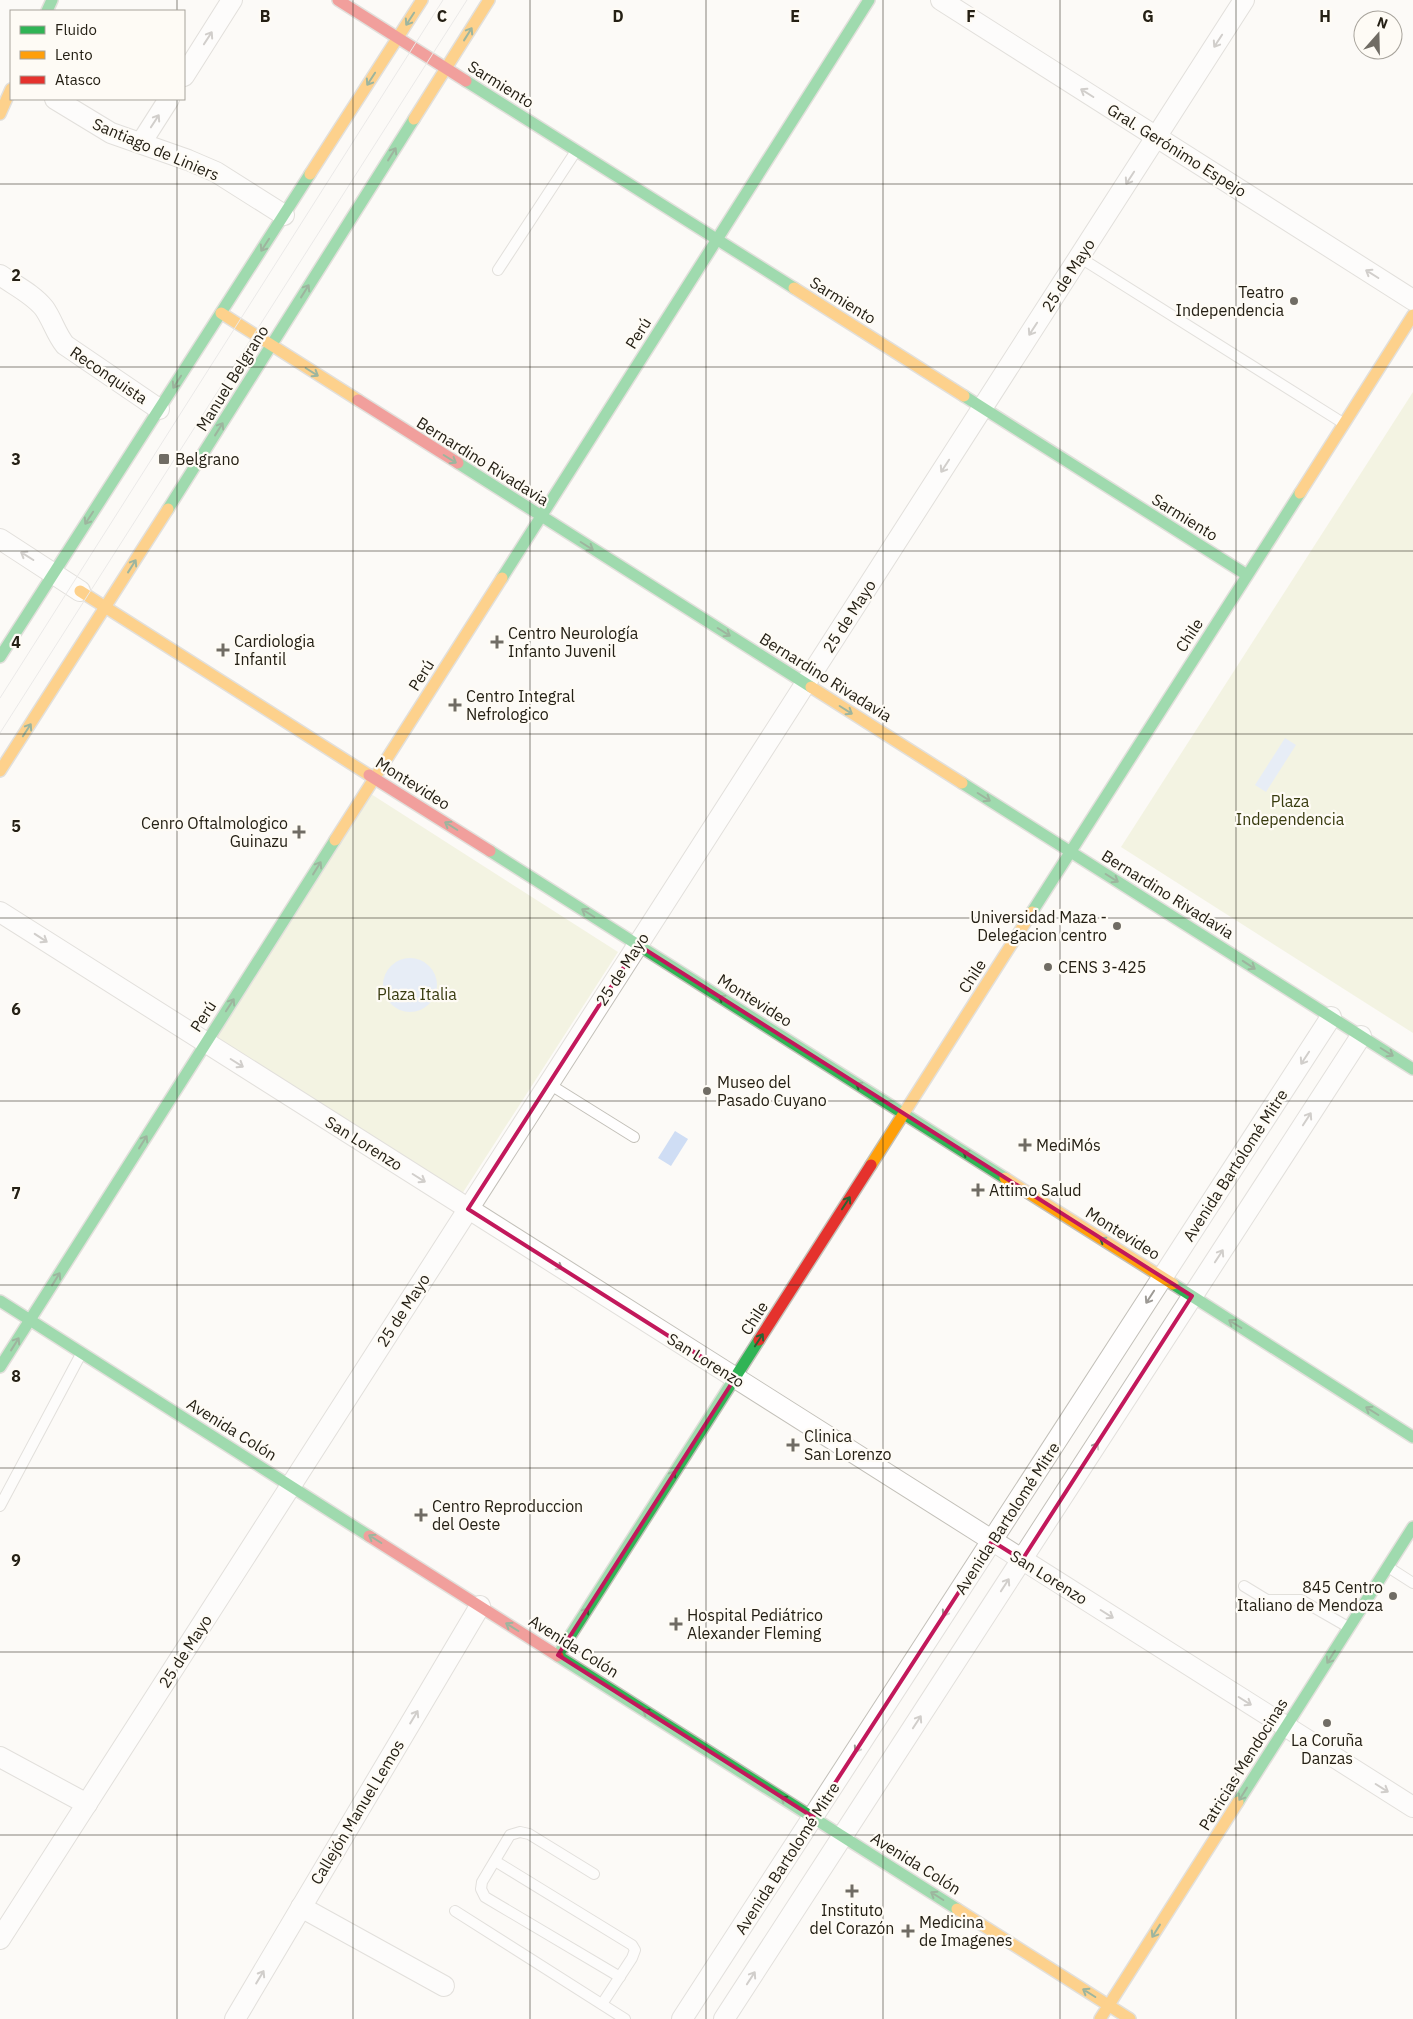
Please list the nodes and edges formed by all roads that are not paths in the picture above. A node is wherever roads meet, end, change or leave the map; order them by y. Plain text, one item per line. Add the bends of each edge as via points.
1 (232, 0) edge
2 (338, 0) edge
3 (422, 0) edge
4 (489, 0) edge
5 (869, 0) edge
6 (940, 0) edge
7 (1244, 0) edge
8 (398, 38) junction
9 (446, 68) junction
10 (185, 74) edge
11 (10, 91) edge
12 (56, 100) edge
13 (168, 100) edge
14 (0, 114) edge
15 (1156, 137) junction
16 (141, 143) junction
17 (576, 151) junction
18 (284, 215) junction
19 (716, 240) junction
20 (1079, 257) junction
21 (498, 270) dead end
22 (0, 275) edge
23 (1413, 300) edge
24 (221, 313) junction
25 (1413, 315) edge
26 (271, 345) junction
27 (982, 408) junction
28 (159, 409) junction
29 (1344, 424) junction
30 (541, 516) junction
31 (0, 540) edge
32 (54, 573) junction
33 (1247, 575) junction
34 (80, 591) joint
35 (106, 608) junction
36 (0, 657) edge
37 (805, 684) junction
38 (0, 771) edge
39 (374, 778) junction
40 (1070, 852) junction
41 (0, 912) edge
42 (638, 945) junction
43 (1331, 1017) junction
44 (1361, 1036) junction
45 (206, 1043) junction
46 (1413, 1069) edge
47 (549, 1084) junction
48 (904, 1113) junction
49 (634, 1137) dead end
50 (468, 1209) junction
51 (1162, 1278) junction
52 (1192, 1296) junction
53 (0, 1301) edge
54 (30, 1320) junction
55 (82, 1353) junction
56 (0, 1367) edge
57 (734, 1378) junction
58 (1413, 1437) edge
59 (291, 1486) junction
60 (0, 1506) edge
61 (1413, 1527) edge
62 (992, 1541) junction
63 (1022, 1560) junction
64 (1388, 1567) junction
65 (1413, 1583) edge
66 (1244, 1586) dead end
67 (480, 1606) junction
68 (1349, 1627) junction
69 (558, 1655) junction
70 (1286, 1727) junction
71 (0, 1757) edge
72 (87, 1804) junction
73 (1413, 1807) edge
74 (813, 1817) junction
75 (843, 1836) junction
76 (495, 1861) junction
77 (594, 1874) dead end
78 (301, 1907) junction
79 (455, 1911) dead end
80 (0, 1939) edge
81 (620, 1977) junction
82 (444, 1986) dead end
83 (602, 2004) junction
84 (1109, 2005) junction
85 (235, 2019) edge
86 (625, 2019) edge
87 (682, 2019) edge
88 (724, 2019) edge
89 (1100, 2019) edge
90 (1130, 2019) edge

10 -> 1 street
2 - 8 street, Sarmiento
3 -> 8 street
9 -> 4 street, Manuel Belgrano
5 - 19 street, Perú
15 -> 6 street, Gral. Gerónimo Espejo
7 -> 15 street, 25 de Mayo
8 - 9 street, Sarmiento
8 -> 18 street
9 - 17 street, Sarmiento
26 -> 9 street, Manuel Belgrano
11 - 14 street
12 - 16 street, Santiago de Liniers via 111,133
16 -> 13 street
15 -> 20 street, 25 de Mayo
23 -> 15 street, Gral. Gerónimo Espejo
16 - 18 street, Santiago de Liniers via 216,172
17 - 19 street, Sarmiento
17 - 21 lane
18 -> 24 street
19 - 27 street, Sarmiento
19 - 30 street, Perú
20 -> 27 street, 25 de Mayo
20 - 29 lane
22 - 28 street, Reconquista via 38,301 65,345
24 - 26 street, Bernardino Rivadavia
24 -> 28 street
25 - 29 street, Chile
26 -> 30 street, Bernardino Rivadavia
35 -> 26 street, Manuel Belgrano
27 - 33 street, Sarmiento
27 -> 37 street, 25 de Mayo
28 -> 32 street
29 - 33 street, Chile
30 -> 37 street, Bernardino Rivadavia
30 - 39 street, Perú
32 -> 31 street
32 - 34 street
32 - 36 street
33 - 40 street, Chile
34 - 35 street, Montevideo
38 -> 35 street, Manuel Belgrano
35 - 39 street, Montevideo
37 -> 40 street, Bernardino Rivadavia
37 - 42 street, 25 de Mayo
42 -> 39 street, Montevideo
45 -> 39 street, Perú
40 -> 43 street, Bernardino Rivadavia
40 - 48 street, Chile
41 -> 45 street, San Lorenzo
42 - 47 street, 25 de Mayo
48 -> 42 street, Montevideo
43 - 44 street, Bernardino Rivadavia
43 -> 51 street, Avenida Bartolomé Mitre
44 -> 46 street, Bernardino Rivadavia
52 -> 44 street
45 -> 50 street, San Lorenzo
54 -> 45 street, Perú
47 - 49 lane
47 - 50 street, 25 de Mayo
51 -> 48 street, Montevideo
57 -> 48 street, Chile
50 -> 57 street, San Lorenzo
50 - 59 street, 25 de Mayo
51 - 52 street, Montevideo
51 -> 62 street, Avenida Bartolomé Mitre
58 -> 52 street, Montevideo
63 -> 52 street
53 - 54 street, Avenida Colón
54 - 55 street, Avenida Colón
56 -> 54 street, Perú
55 - 59 street, Avenida Colón
55 - 60 lane
57 - 62 street, San Lorenzo
69 -> 57 street, Chile
67 -> 59 street, Avenida Colón
59 - 72 street, 25 de Mayo
61 - 64 street, Patricias Mendocinas
62 - 63 street, San Lorenzo
62 -> 74 street, Avenida Bartolomé Mitre
63 -> 70 street, San Lorenzo
75 -> 63 street
64 - 65 lane
64 - 68 street, Patricias Mendocinas
66 - 68 lane via 1268,1600 1301,1600
69 -> 67 street, Avenida Colón
78 -> 67 street, Callejón Manuel Lemos
68 -> 70 street, Patricias Mendocinas
74 -> 69 street, Avenida Colón
70 -> 73 street, San Lorenzo
70 -> 84 street, Patricias Mendocinas
71 - 72 street
72 - 80 street, 25 de Mayo
74 - 75 street, Avenida Colón
74 - 87 street, Avenida Bartolomé Mitre
84 -> 75 street, Avenida Colón
88 -> 75 street
76 - 77 lane via 510,1835 520,1832 529,1834
76 - 81 lane via 482,1882 485,1897
76 - 81 lane via 632,1945 635,1950 632,1958
78 - 82 street
85 -> 78 street, Callejón Manuel Lemos
79 - 83 lane
81 - 83 lane
83 - 86 lane
84 - 89 street, Patricias Mendocinas
84 - 90 street, Avenida Colón

